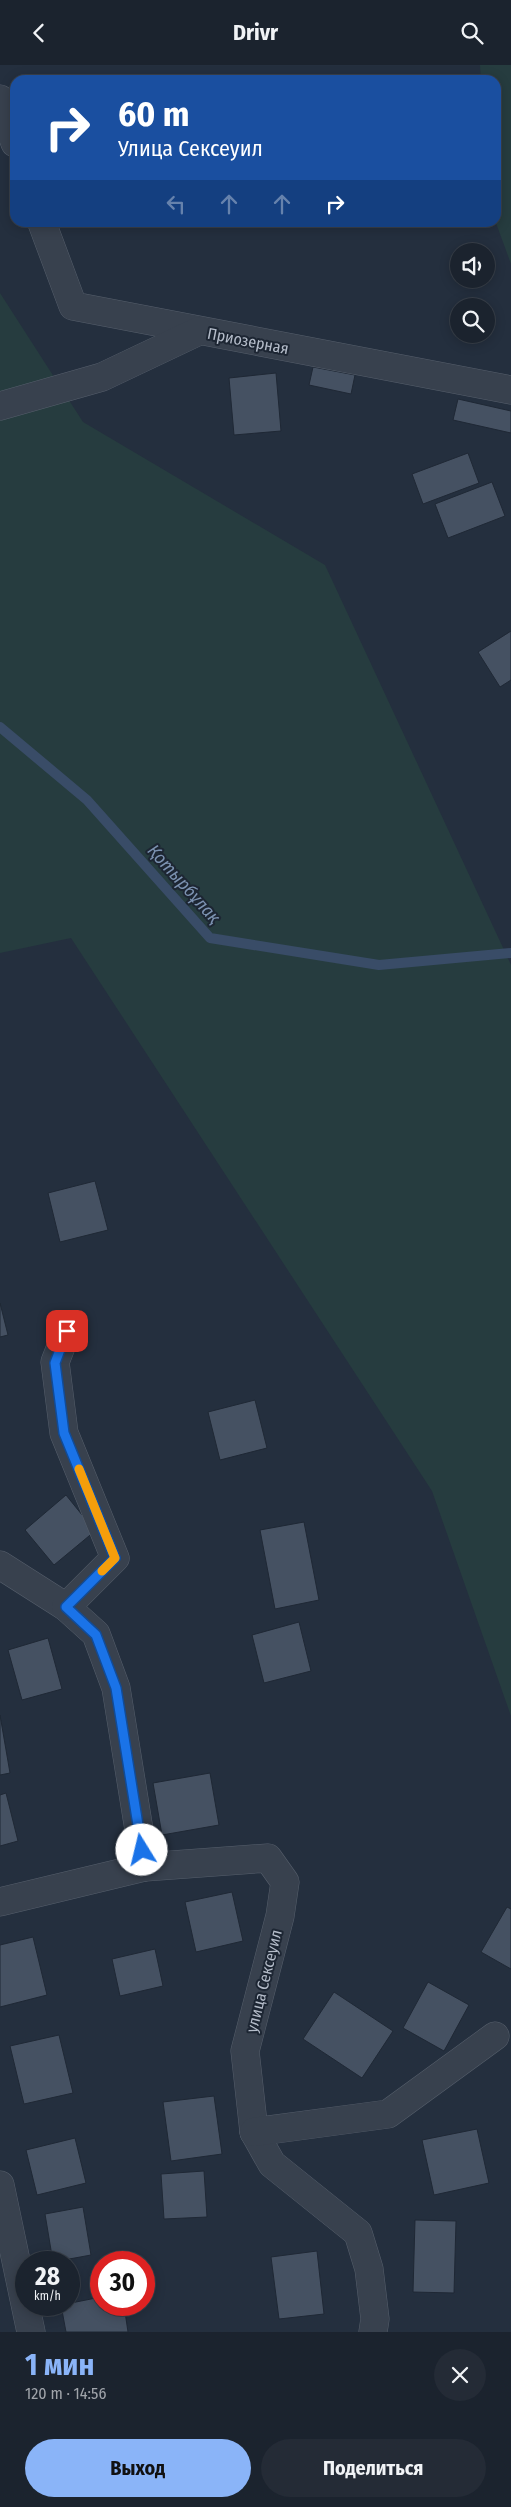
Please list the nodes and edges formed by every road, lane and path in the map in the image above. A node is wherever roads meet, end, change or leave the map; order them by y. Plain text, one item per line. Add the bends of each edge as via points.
1 (0, 99) edge
2 (10, 128) edge
3 (43, 227) edge
4 (199, 331) junction
5 (511, 390) edge
6 (0, 407) edge
7 (67, 1331) dead end
8 (0, 1565) edge
9 (66, 1607) junction
10 (144, 1867) junction
11 (0, 1902) edge
12 (495, 2036) dead end
13 (254, 2132) junction
14 (0, 2185) edge
15 (30, 2332) edge
16 (373, 2332) edge

1 - 2 street
3 - 4 street, Приозерная via 73,307
4 - 5 street, Приозерная
4 - 6 street via 102,377
7 - 9 street via 55,1363 64,1433 115,1558
8 - 9 street
9 - 10 street via 96,1635 116,1688
10 - 11 street, улица Сексеуил
10 - 13 street, улица Сексеуил via 268,1858 285,1882 280,1916 245,2051
12 - 13 street via 388,2114
13 - 16 street, улица Сексеуил via 272,2165 358,2233 369,2269 376,2319
14 - 15 street

